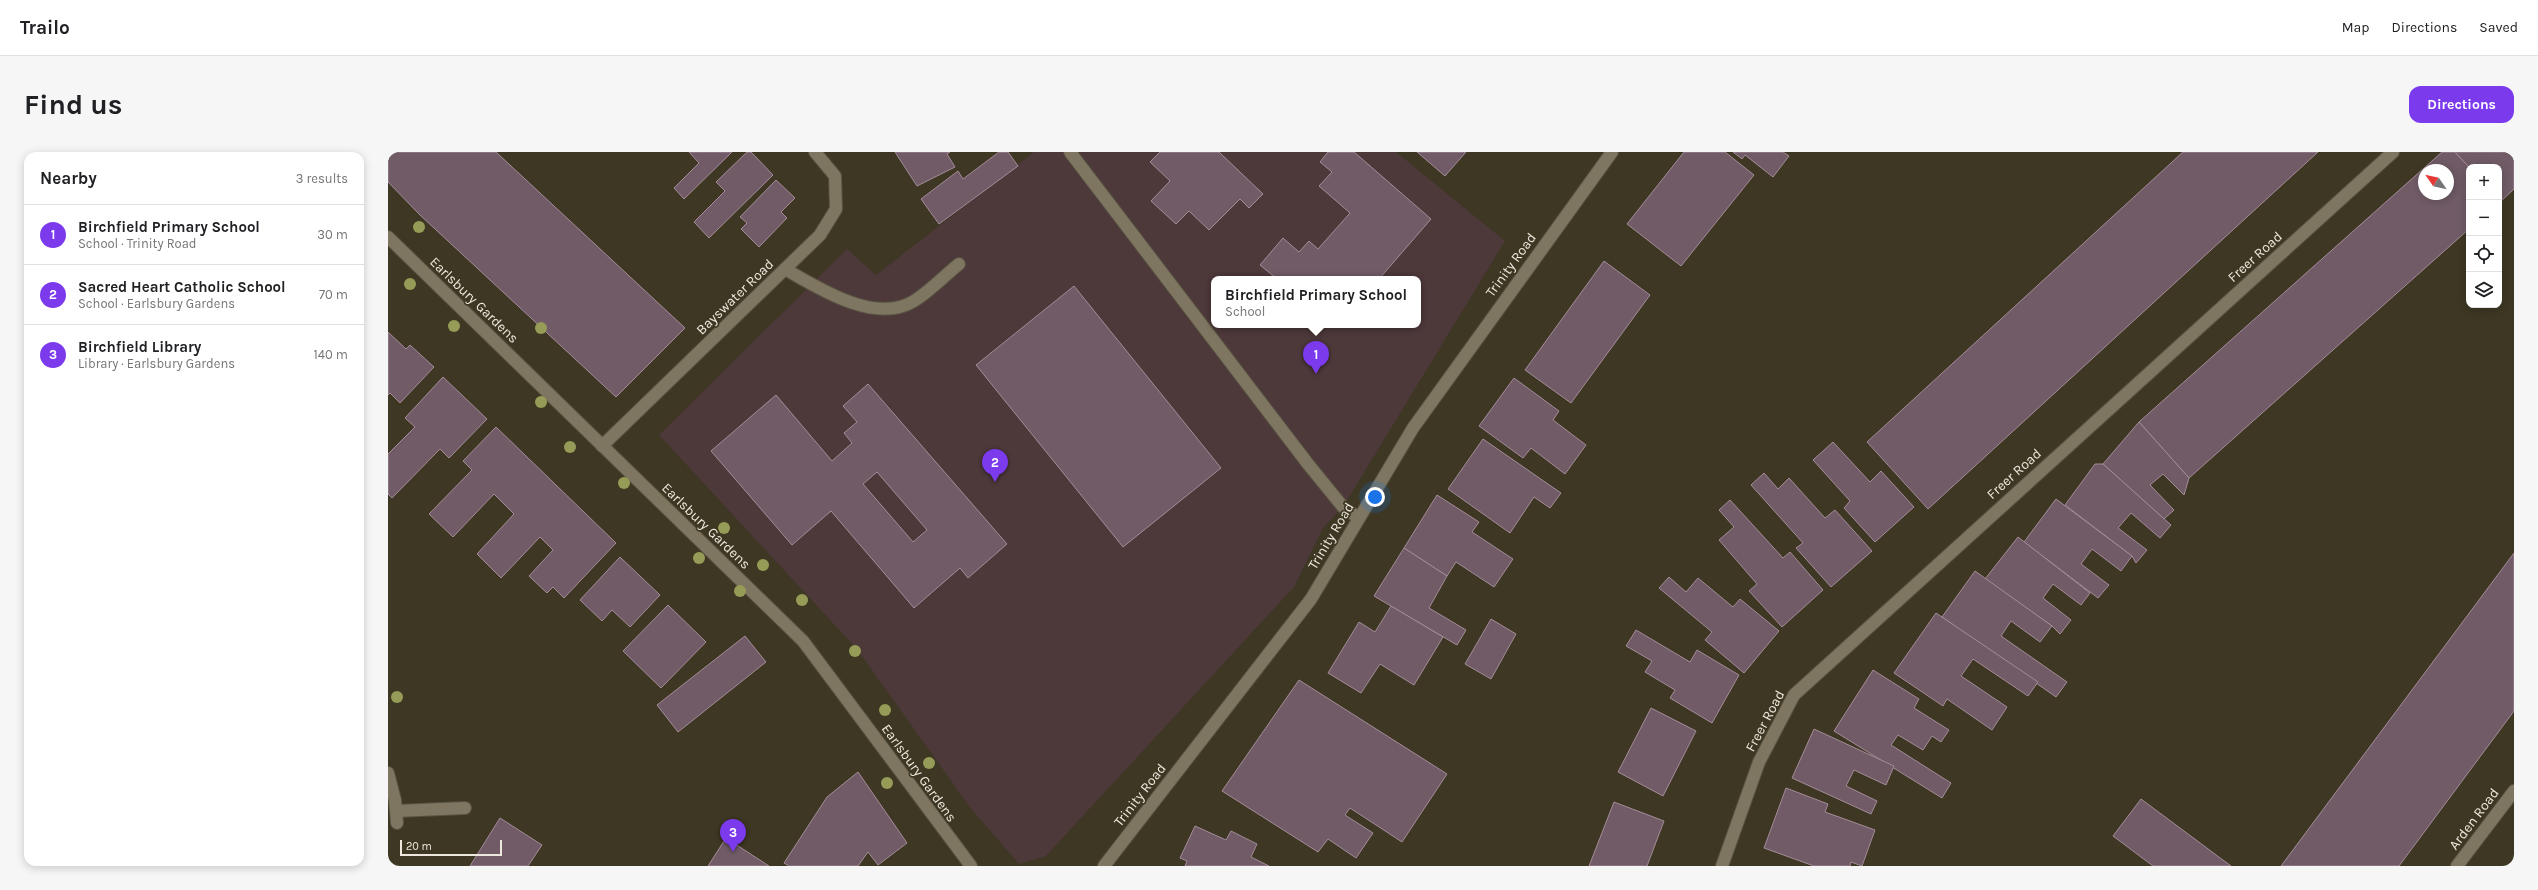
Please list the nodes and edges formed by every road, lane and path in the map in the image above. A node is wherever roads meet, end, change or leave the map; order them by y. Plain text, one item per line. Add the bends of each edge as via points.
1 (815, 152) edge
2 (1070, 152) edge
3 (1612, 152) edge
4 (2393, 152) edge
5 (388, 237) edge
6 (959, 264) dead end
7 (785, 269) junction
8 (602, 446) junction
9 (1359, 518) junction
10 (388, 773) edge
11 (2514, 791) edge
12 (465, 808) dead end
13 (396, 811) junction
14 (397, 823) dead end
15 (2460, 865) edge
16 (971, 866) edge
17 (1104, 866) edge
18 (1722, 866) edge

1 - 7 street, Bayswater Road via 835,176 836,209 820,235
2 - 9 street via 1308,464 1343,507
3 - 9 street, Trinity Road via 1413,428
4 - 18 street, Freer Road via 1794,695 1759,762
5 - 8 street, Earlsbury Gardens
6 - 7 street via 913,302 896,307 865,308 832,296
7 - 8 street, Bayswater Road
8 - 16 street, Earlsbury Gardens via 803,641
9 - 17 street, Trinity Road via 1311,599
10 - 13 street
11 - 15 street, Arden Road
12 - 13 street
13 - 14 street

